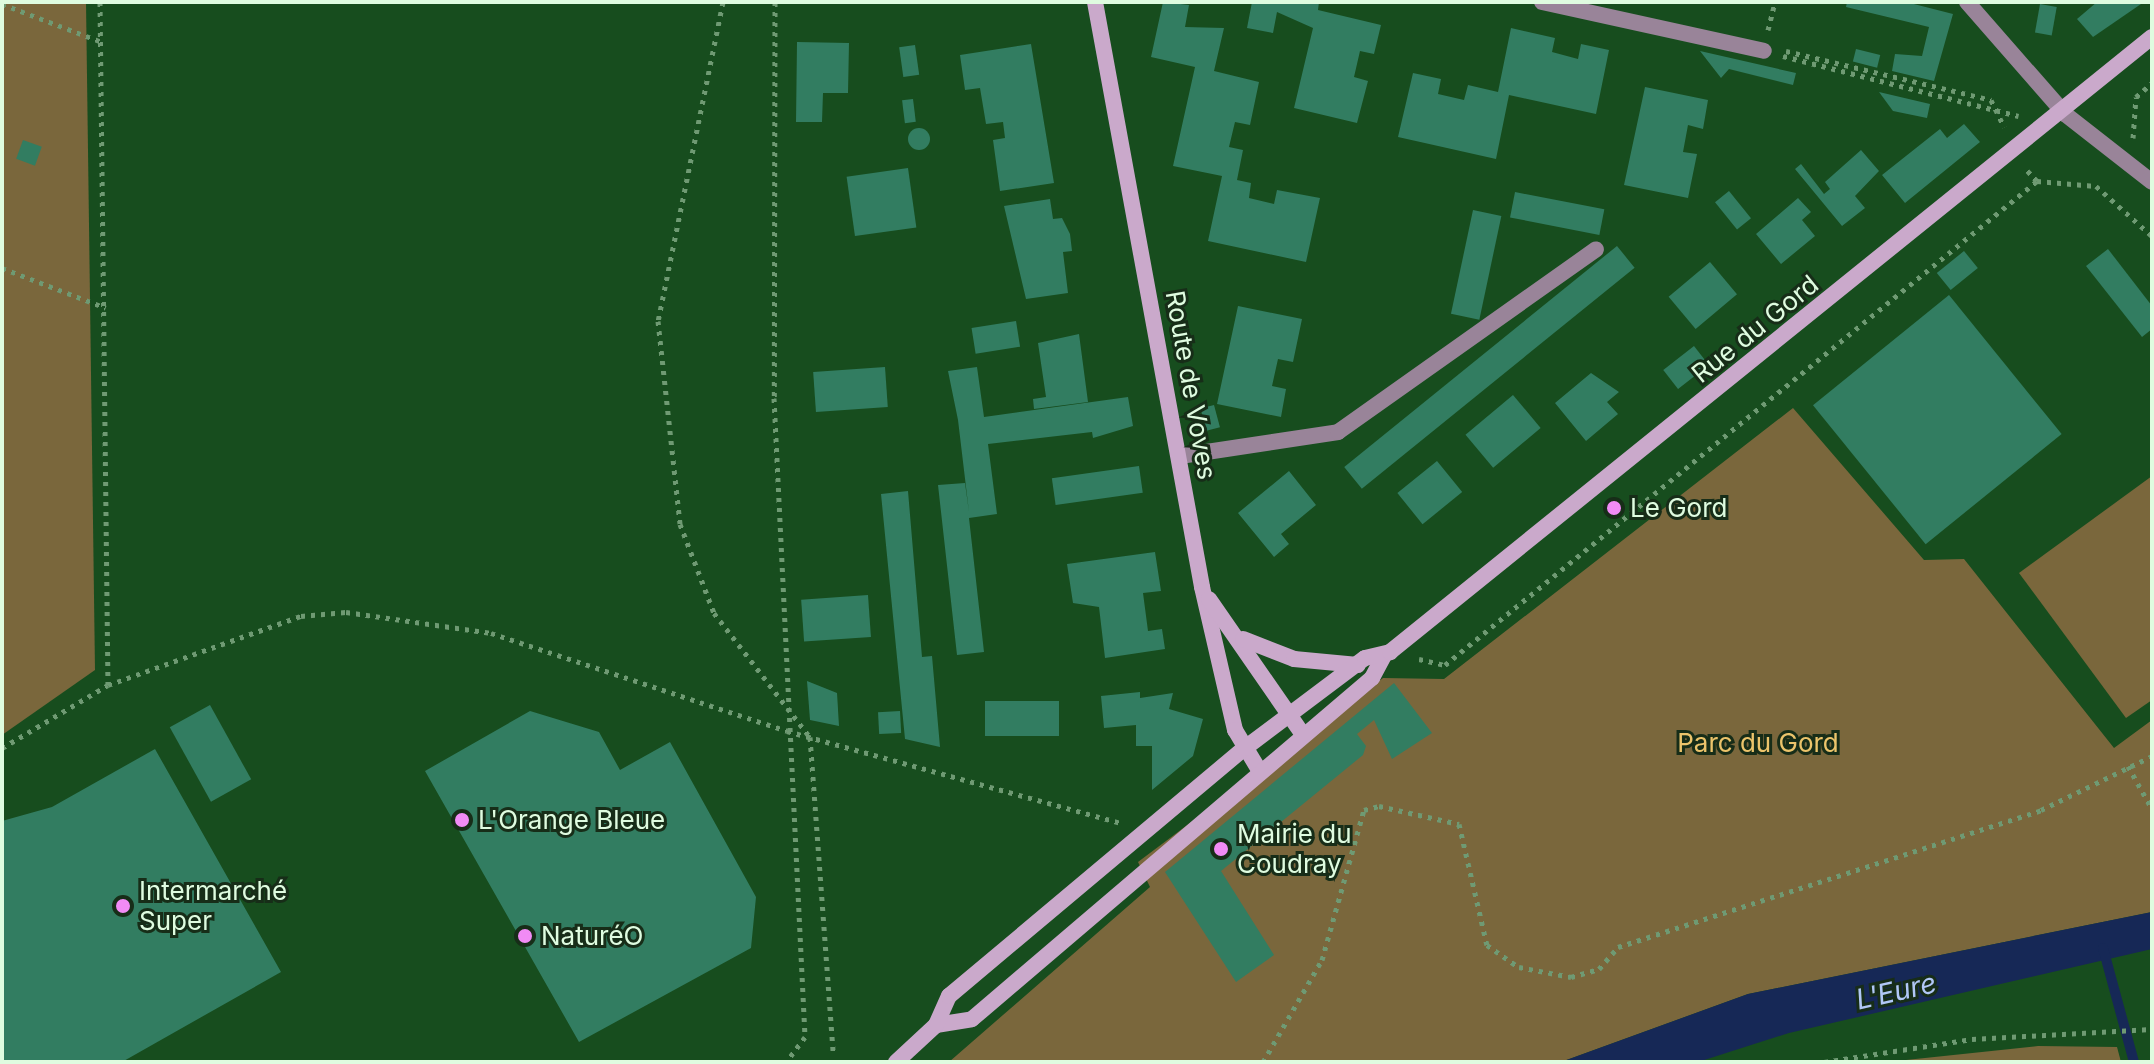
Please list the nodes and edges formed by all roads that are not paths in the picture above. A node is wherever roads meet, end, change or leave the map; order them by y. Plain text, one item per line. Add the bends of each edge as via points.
1 (1095, 2) edge
2 (1542, 2) edge
3 (1967, 2) edge
4 (2152, 37) edge
5 (1771, 50) road end
6 (2065, 114) junction
7 (2152, 182) edge
8 (1596, 249) dead end
9 (1180, 456) junction
10 (1202, 587) junction
11 (1228, 629) junction
12 (1388, 653) junction
13 (1357, 664) junction
14 (1372, 678) junction
15 (1289, 716) junction
16 (1303, 735) junction
17 (1245, 748) junction
18 (1259, 770) junction
19 (936, 1025) junction
20 (896, 1062) edge

1 - 9 main road, Route de Voves
2 - 5 street
3 - 6 street
4 - 6 main road, Rue du Gord
6 - 7 street
6 - 12 main road, Rue du Gord
8 - 9 street via 1338,432
9 - 10 main road, Route de Voves
10 - 11 main road
10 - 17 main road, Route de Voves
11 - 13 main road via 1269,653
11 - 15 main road
12 - 13 main road, Rue du Gord
12 - 14 main road, Rue du Gord
13 - 14 main road
13 - 15 main road, Rue du Gord
14 - 16 main road, Rue du Gord
15 - 16 main road
15 - 17 main road, Rue du Gord
16 - 18 main road, Rue du Gord
17 - 18 main road, Route de Voves
17 - 19 main road, Rue du Gord via 949,996
18 - 19 main road, Rue du Gord via 972,1019
19 - 20 main road

